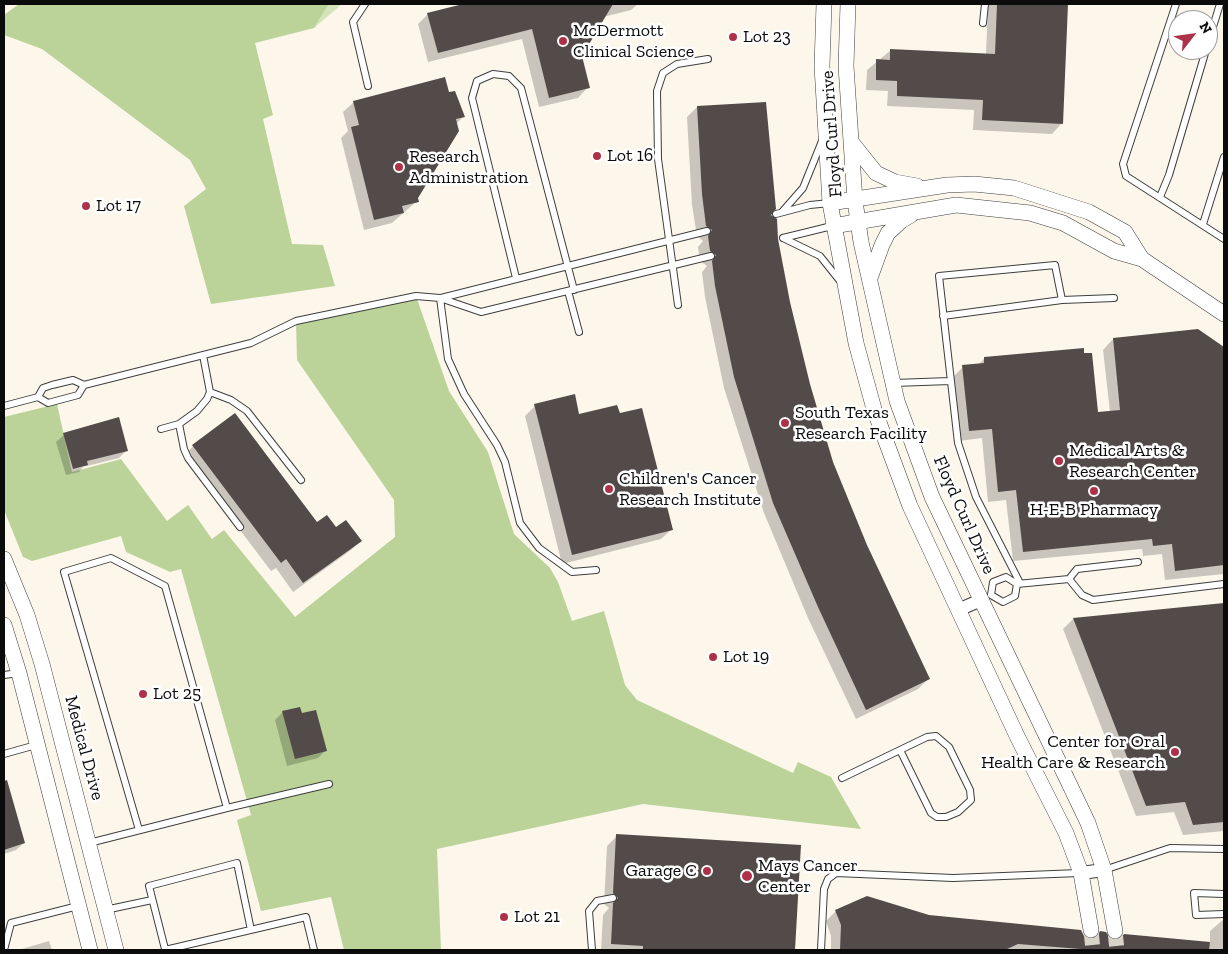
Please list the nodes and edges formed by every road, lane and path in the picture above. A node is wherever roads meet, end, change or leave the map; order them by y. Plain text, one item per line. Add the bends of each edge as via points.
1 (365, 4) edge
2 (824, 4) edge
3 (848, 4) edge
4 (985, 4) edge
5 (1176, 4) edge
6 (983, 23) dead end
7 (708, 59) dead end
8 (1203, 60) edge
9 (368, 86) dead end
10 (825, 133) junction
11 (851, 142) junction
12 (1224, 157) edge
13 (930, 188) junction
14 (1160, 197) junction
15 (855, 201) junction
16 (830, 203) junction
17 (917, 212) junction
18 (859, 222) junction
19 (1203, 224) junction
20 (833, 226) junction
21 (707, 231) dead end
22 (1224, 239) edge
23 (668, 241) junction
24 (711, 256) dead end
25 (1142, 260) junction
26 (567, 265) junction
27 (671, 266) junction
28 (516, 278) junction
29 (870, 279) junction
30 (845, 289) junction
31 (571, 290) junction
32 (440, 298) junction
33 (1114, 298) dead end
34 (1062, 300) junction
35 (678, 305) dead end
36 (1223, 312) edge
37 (942, 316) junction
38 (579, 332) dead end
39 (204, 355) junction
40 (950, 381) junction
41 (893, 383) junction
42 (84, 385) junction
43 (210, 392) junction
44 (38, 397) junction
45 (4, 406) edge
46 (179, 424) junction
47 (161, 429) dead end
48 (301, 480) dead end
49 (240, 528) dead end
50 (4, 559) edge
51 (1138, 562) dead end
52 (596, 570) dead end
53 (1069, 579) junction
54 (1019, 584) junction
55 (1224, 584) edge
56 (986, 597) junction
57 (958, 610) junction
58 (4, 625) edge
59 (11, 674) edge
60 (37, 744) junction
61 (900, 750) junction
62 (4, 754) edge
63 (842, 778) dead end
64 (329, 784) dead end
65 (227, 808) junction
66 (139, 830) junction
67 (89, 843) junction
68 (1224, 849) edge
69 (1104, 870) junction
70 (1081, 874) junction
71 (1224, 894) edge
72 (613, 898) dead end
73 (152, 900) junction
74 (78, 905) junction
75 (105, 910) junction
76 (1224, 914) edge
77 (251, 930) junction
78 (1091, 930) tunnel mouth
79 (1115, 932) tunnel mouth
80 (4, 950) edge
81 (90, 950) edge
82 (116, 950) edge
83 (165, 950) edge
84 (314, 950) edge
85 (592, 950) edge
86 (821, 950) edge

1 - 9 lane via 353,22
2 - 10 street, Floyd Curl Drive
3 - 11 street, Floyd Curl Drive via 846,66
4 - 6 lane
5 - 14 lane via 1123,164 1126,176
7 - 23 lane via 677,64 663,73 656,91 658,158
8 - 14 lane
10 - 16 street, Floyd Curl Drive
10 - 16 lane via 803,188 779,213
11 - 13 street via 876,173 895,182
11 - 15 street, Floyd Curl Drive
12 - 19 lane
13 - 15 street
13 - 25 street via 974,184 1014,188 1060,201 1089,212 1125,232
14 - 19 lane
15 - 16 street
15 - 18 street, Floyd Curl Drive
16 - 20 street, Floyd Curl Drive
17 - 18 street
17 - 25 street via 956,205 1030,212 1062,223 1114,251
17 - 29 street via 900,221 888,233
18 - 20 street
18 - 29 street, Floyd Curl Drive
19 - 22 lane
20 - 30 street, Floyd Curl Drive
20 - 30 lane via 781,239 820,256
21 - 23 lane
23 - 26 lane
23 - 27 lane
24 - 27 lane
25 - 36 street
26 - 28 lane
26 - 28 lane via 521,88 509,76 493,74 477,81 472,98
26 - 31 lane
27 - 31 lane
27 - 35 lane
28 - 32 lane
29 - 41 street, Floyd Curl Drive
30 - 57 street, Floyd Curl Drive via 874,409 910,506
31 - 32 lane via 481,312
31 - 38 lane
32 - 39 lane via 416,296 296,321 251,343
32 - 52 lane via 448,358 464,394 505,462 520,522 539,548 572,572
33 - 34 lane
34 - 37 lane
34 - 37 lane via 1055,265 939,276
37 - 40 lane
39 - 42 lane
39 - 43 lane
40 - 41 lane
40 - 54 lane via 958,442 976,497
41 - 56 street, Floyd Curl Drive via 932,497
42 - 44 lane via 73,380 59,383 43,388
42 - 44 lane via 78,395 48,403
43 - 46 lane via 197,411
43 - 48 lane via 247,411
44 - 45 lane
46 - 47 lane
46 - 49 lane via 188,458
50 - 67 street, Medical Drive via 42,664
51 - 53 lane via 1077,569
53 - 54 lane
53 - 55 lane via 1082,594 1093,600
54 - 56 lane via 1015,596 1003,602
54 - 56 lane via 1006,577 993,582
56 - 57 street
56 - 69 street, Floyd Curl Drive via 1088,823
57 - 70 street, Floyd Curl Drive via 1066,833
58 - 59 street
59 - 60 street
60 - 62 lane
60 - 74 street
61 - 61 lane via 927,737 936,736 942,740 949,747 970,790 971,800 958,812 936,817 931,813
61 - 63 lane
64 - 65 lane
65 - 66 lane
65 - 66 lane via 165,586 110,558 64,572
66 - 67 lane
67 - 75 street, Medical Drive
68 - 69 lane via 1170,848
69 - 70 street
69 - 79 street, Floyd Curl Drive
70 - 78 street, Floyd Curl Drive
70 - 86 lane via 953,878 836,873 828,879 824,889
71 - 76 lane via 1194,894 1196,915
72 - 85 lane via 598,901 589,911
73 - 75 lane
73 - 77 lane via 149,886 237,864
73 - 83 lane
74 - 80 lane via 11,923
74 - 81 street
75 - 82 street, Medical Drive
77 - 83 lane
77 - 84 lane via 306,917

